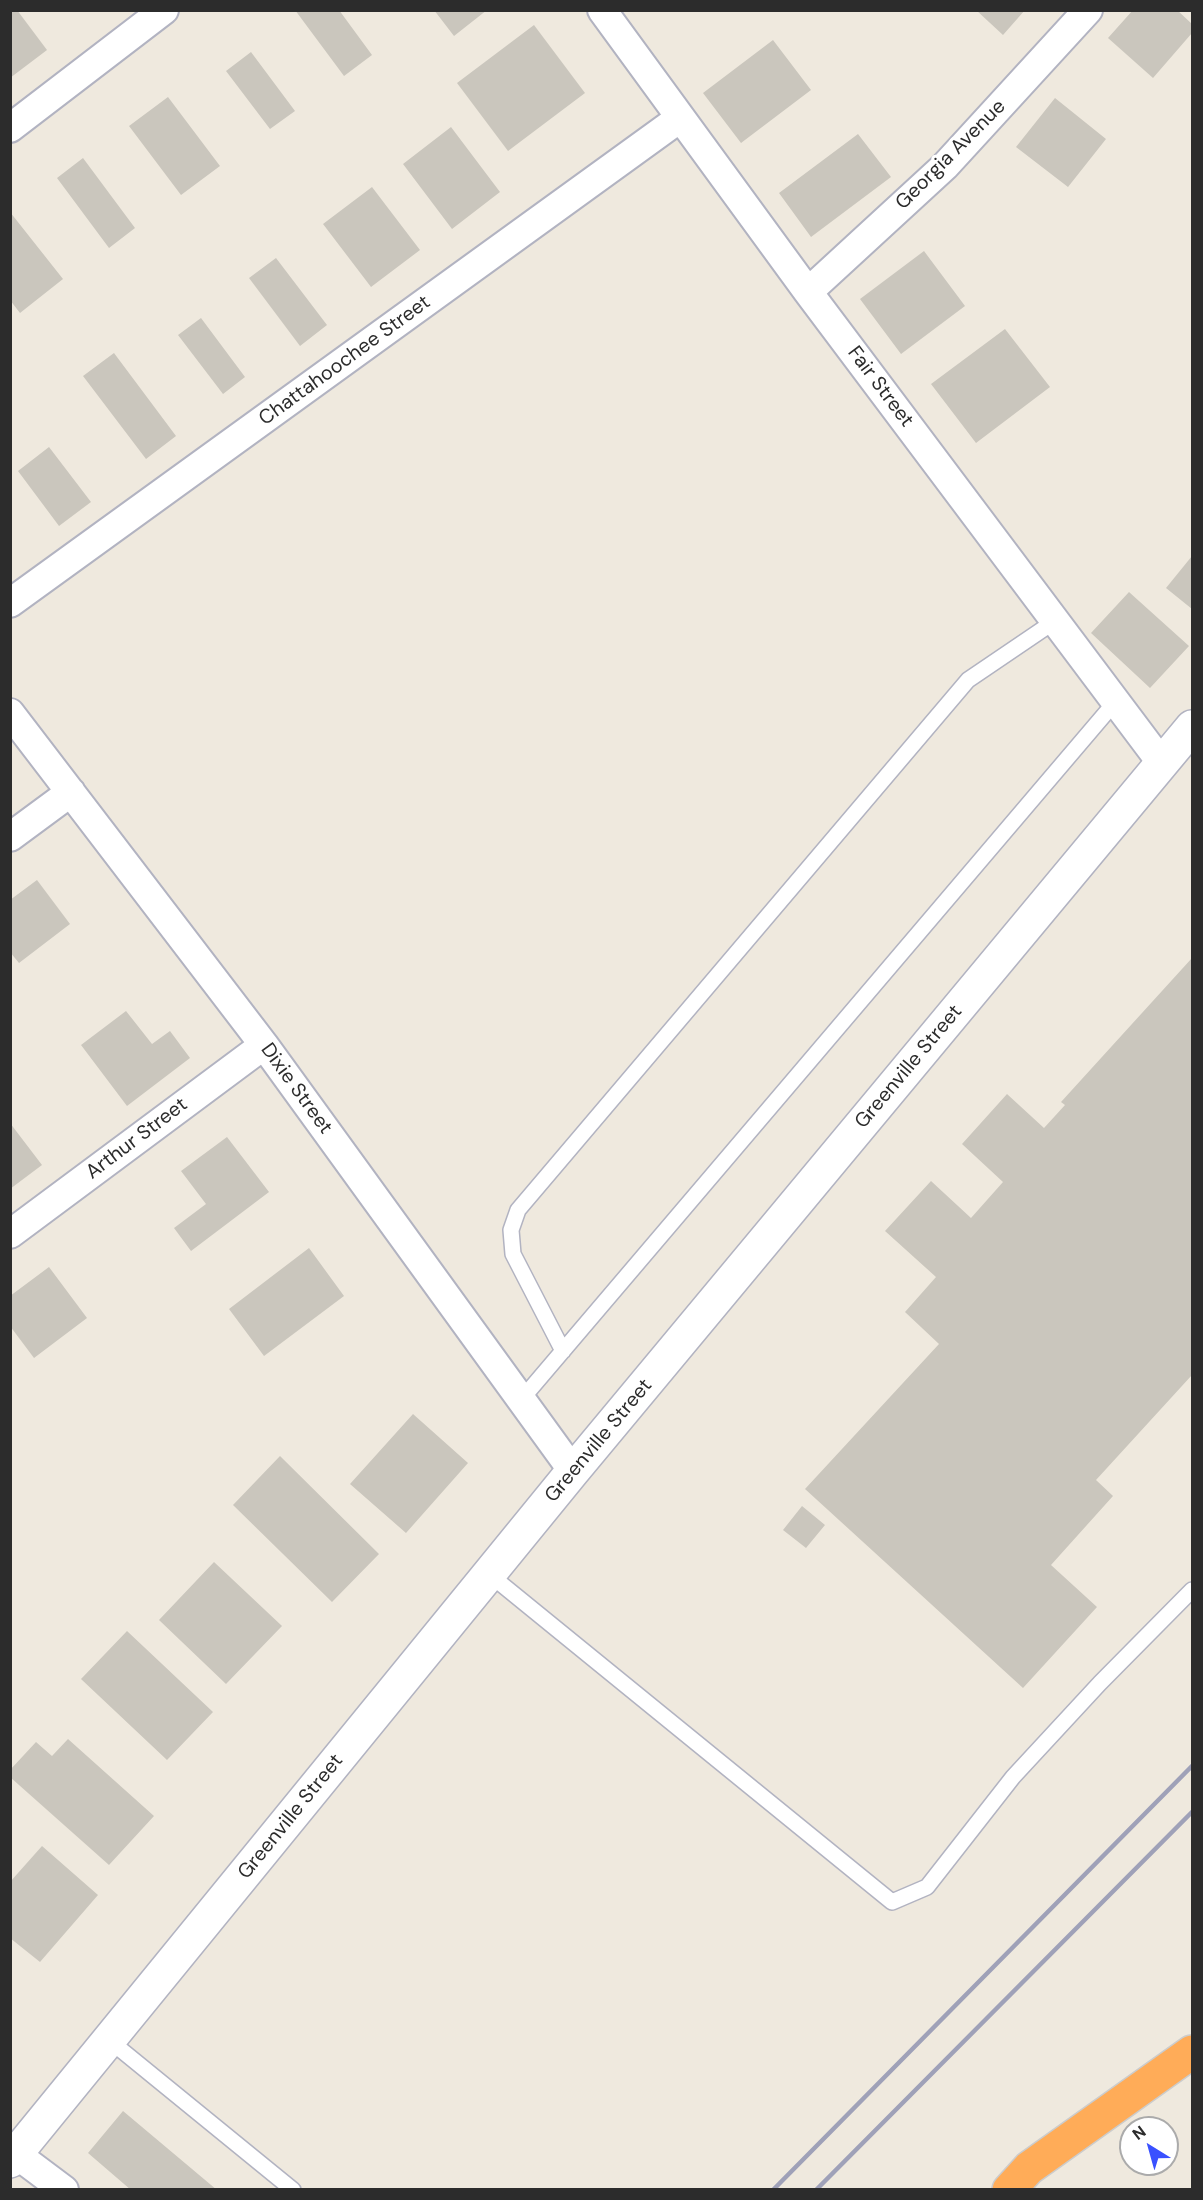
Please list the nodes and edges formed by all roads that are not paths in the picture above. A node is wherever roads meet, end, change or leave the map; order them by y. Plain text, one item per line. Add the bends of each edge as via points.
1 (164, 10) edge
2 (602, 10) edge
3 (1088, 10) edge
4 (680, 118) junction
5 (10, 128) edge
6 (808, 292) junction
7 (10, 603) edge
8 (1055, 621) junction
9 (1116, 701) junction
10 (10, 713) edge
11 (1192, 727) edge
12 (1161, 762) junction
13 (71, 792) junction
14 (10, 837) edge
15 (264, 1045) junction
16 (10, 1234) edge
17 (562, 1351) junction
18 (521, 1400) junction
19 (573, 1471) junction
20 (489, 1574) junction
21 (1192, 1590) edge
22 (109, 2040) junction
23 (1192, 2052) edge
24 (13, 2157) edge
25 (64, 2190) edge
26 (293, 2190) edge
27 (1009, 2190) edge

1 - 5 street
2 - 4 street, Fair Street
3 - 6 street, Georgia Avenue via 945,166
4 - 6 street, Fair Street
4 - 7 street, Chattahoochee Street
6 - 8 street, Fair Street
8 - 9 street, Fair Street
8 - 17 lane via 968,680 518,1209 511,1230 513,1254
9 - 12 street, Fair Street
9 - 17 lane
10 - 13 street, Dixie Street
11 - 12 street, Greenville Street
12 - 19 street, Greenville Street
13 - 14 street
13 - 15 street, Dixie Street
15 - 16 street, Arthur Street
15 - 18 street, Dixie Street
17 - 18 lane
18 - 19 street, Dixie Street
19 - 20 street, Greenville Street
20 - 21 lane via 892,1902 927,1887 1013,1777
20 - 22 street, Greenville Street
22 - 24 street, Greenville Street
22 - 26 lane
23 - 27 highway via 1029,2168
24 - 25 street

